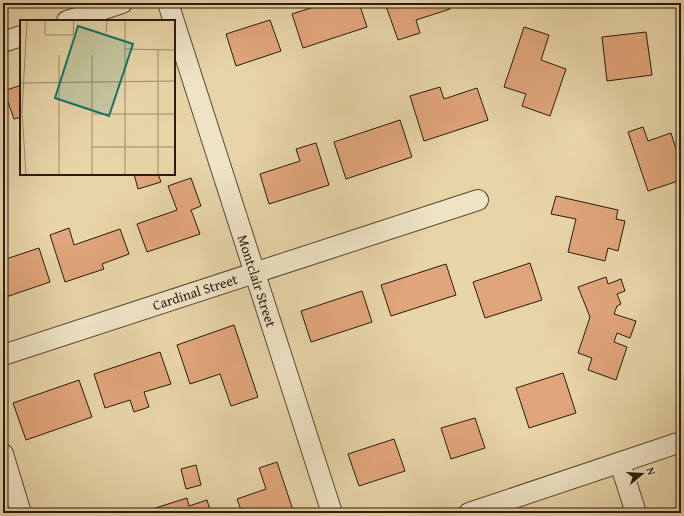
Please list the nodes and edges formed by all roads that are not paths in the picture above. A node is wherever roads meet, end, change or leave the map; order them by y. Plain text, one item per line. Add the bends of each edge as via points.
1 (122, 3) edge
2 (168, 3) edge
3 (70, 20) edge
4 (173, 20) edge
5 (175, 25) edge
6 (20, 36) edge
7 (3, 42) edge
8 (478, 200) dead end
9 (254, 272) junction
10 (3, 355) edge
11 (681, 442) edge
12 (3, 454) edge
13 (620, 463) junction
14 (21, 513) edge
15 (332, 513) edge
16 (469, 513) edge
17 (636, 513) edge

1 - 3 street
2 - 4 street, Montclair Street
5 - 9 street, Montclair Street
6 - 7 street
8 - 9 street, Cardinal Street
9 - 10 street, Cardinal Street
9 - 15 street, Montclair Street
11 - 13 street
12 - 14 street
13 - 16 street
13 - 17 street

